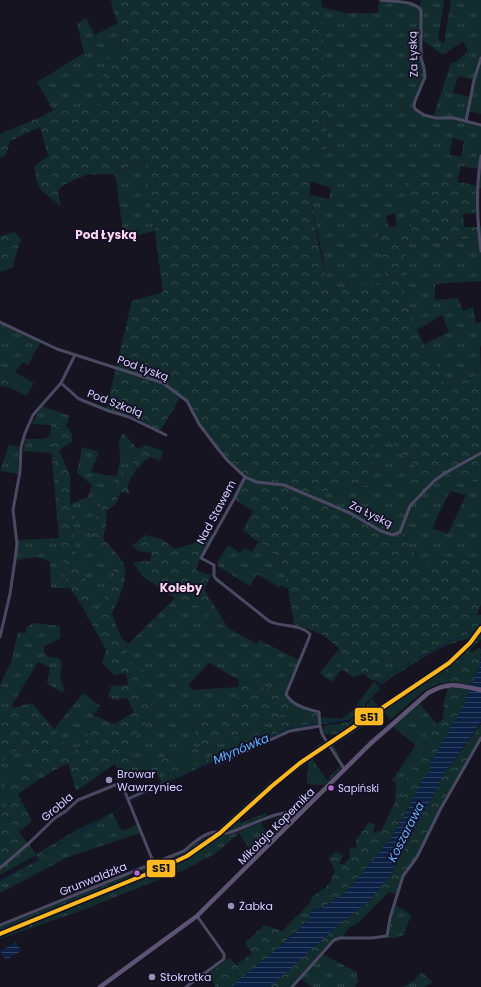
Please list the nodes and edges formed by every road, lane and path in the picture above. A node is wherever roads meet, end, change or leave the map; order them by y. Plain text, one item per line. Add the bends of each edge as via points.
1 (381, 0) edge
2 (481, 58) edge
3 (466, 121) junction
4 (481, 125) edge
5 (481, 156) edge
6 (481, 251) edge
7 (0, 322) edge
8 (75, 355) junction
9 (61, 383) junction
10 (166, 435) dead end
11 (481, 453) edge
12 (245, 478) junction
13 (0, 637) edge
14 (481, 690) edge
15 (320, 726) junction
16 (481, 738) edge
17 (216, 764) dead end
18 (345, 770) junction
19 (161, 784) dead end
20 (128, 799) junction
21 (286, 813) junction
22 (302, 813) junction
23 (292, 823) junction
24 (154, 864) junction
25 (0, 868) edge
26 (198, 916) junction
27 (0, 925) edge
28 (100, 987) edge
29 (186, 987) edge
30 (292, 987) edge

1 - 3 street, Za Łyską via 412,3 421,10 421,58 425,77 415,101 416,109 424,115 436,118
2 - 3 street
3 - 4 street, Za Łyską
5 - 6 street via 478,226
7 - 8 street, Pod Łyską
8 - 9 street
8 - 12 street, Pod Łyską via 163,383 187,401 199,424 228,462
9 - 10 street, Pod Szkołą via 78,399 129,417
9 - 13 street via 33,415 21,448 20,472 13,510 17,544 10,594
11 - 12 street, Za Łyską via 434,481 410,506 400,532 393,535 350,513 284,485
12 - 15 street, Nad Stawem via 201,558 214,565 216,579 269,621 278,625 297,627 310,634 286,694 302,707 319,712
14 - 18 main road, Mikołaja Kopernika via 450,684 439,686 388,728
15 - 17 street via 290,731
15 - 18 street, Nad Stawem via 322,734
16 - 30 street via 440,810 417,857 403,876 387,936 334,940
18 - 22 main road, Mikołaja Kopernika
19 - 20 street
20 - 24 street, Grobla
20 - 25 street, Grobla via 120,784 81,798
21 - 22 street, Grunwaldzka
21 - 23 street
21 - 24 street, Grunwaldzka via 228,832 210,832 184,851
22 - 23 main road, Mikołaja Kopernika
23 - 26 main road, Mikołaja Kopernika
24 - 27 street, Grunwaldzka
26 - 28 main road, Mikołaja Kopernika
26 - 29 street via 224,954 224,959

